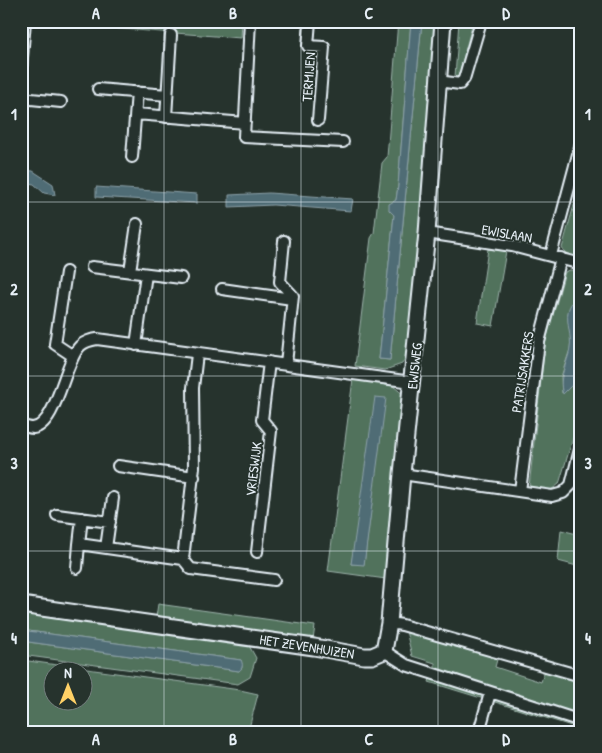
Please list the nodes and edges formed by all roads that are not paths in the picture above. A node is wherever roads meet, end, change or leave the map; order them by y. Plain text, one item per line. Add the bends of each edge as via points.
1 (25, 21) edge
2 (250, 21) edge
3 (310, 21) edge
4 (443, 21) edge
5 (481, 21) edge
6 (171, 35) dead end
7 (22, 64) edge
8 (21, 70) edge
9 (438, 81) junction
10 (98, 89) dead end
11 (137, 92) junction
12 (167, 95) junction
13 (21, 98) edge
14 (61, 102) dead end
15 (136, 114) junction
16 (166, 117) junction
17 (318, 120) dead end
18 (245, 123) junction
19 (343, 142) dead end
20 (581, 143) edge
21 (132, 157) dead end
22 (137, 224) dead end
23 (427, 233) junction
24 (284, 241) dead end
25 (556, 257) junction
26 (581, 264) edge
27 (92, 267) dead end
28 (130, 271) junction
29 (66, 272) dead end
30 (146, 274) junction
31 (181, 278) dead end
32 (222, 289) dead end
33 (292, 299) junction
34 (136, 345) junction
35 (197, 354) junction
36 (73, 356) junction
37 (269, 362) junction
38 (286, 364) junction
39 (412, 382) junction
40 (21, 426) edge
41 (581, 445) edge
42 (118, 466) dead end
43 (402, 474) junction
44 (194, 477) junction
45 (520, 491) junction
46 (113, 498) dead end
47 (57, 515) dead end
48 (82, 518) junction
49 (110, 522) junction
50 (79, 544) junction
51 (106, 548) junction
52 (257, 552) dead end
53 (183, 559) junction
54 (77, 568) dead end
55 (274, 580) dead end
56 (21, 605) edge
57 (389, 623) junction
58 (384, 651) junction
59 (581, 676) edge
60 (490, 693) junction
61 (581, 721) edge
62 (479, 732) edge

1 - 7 street
2 - 18 street
3 - 17 street, TERMIJEN via 308,46 324,47
4 - 9 street, EWISWEG
5 - 9 street via 464,79 460,84
6 - 12 street
7 - 8 street
9 - 23 street, EWISWEG
10 - 11 street
11 - 12 street
11 - 15 street
12 - 16 street
13 - 14 street
15 - 16 street
15 - 21 street
16 - 18 street
18 - 19 street via 244,137
20 - 25 street, PATRIJSAKKERS
22 - 28 street
23 - 25 street, EWISLAAN via 512,246
23 - 39 street, EWISWEG
24 - 33 street via 280,282 293,296
25 - 26 street, EWISLAAN
25 - 45 street, PATRIJSAKKERS via 539,342
27 - 28 street
28 - 30 street
29 - 36 street via 55,344
30 - 31 street
30 - 34 street
32 - 33 street
33 - 38 street
34 - 35 street
34 - 36 street via 88,340
35 - 37 street
35 - 44 street via 193,388
36 - 40 street via 45,422 34,428
37 - 38 street
37 - 52 street, VRIESWIJK via 262,420 271,430
38 - 39 street
39 - 43 street, EWISWEG
41 - 45 street via 571,484 562,493 552,496
42 - 44 street
43 - 45 street
43 - 57 street, EWISWEG
44 - 53 street
46 - 49 street
47 - 48 street
48 - 49 street
48 - 50 street
49 - 51 street
50 - 51 street
50 - 54 street
51 - 53 street
53 - 55 street via 191,570
56 - 58 street, HET ZEVENHUIZEN via 364,656
57 - 58 street, EWISWEG
57 - 59 street
58 - 60 street via 406,665
60 - 61 street
60 - 62 street

